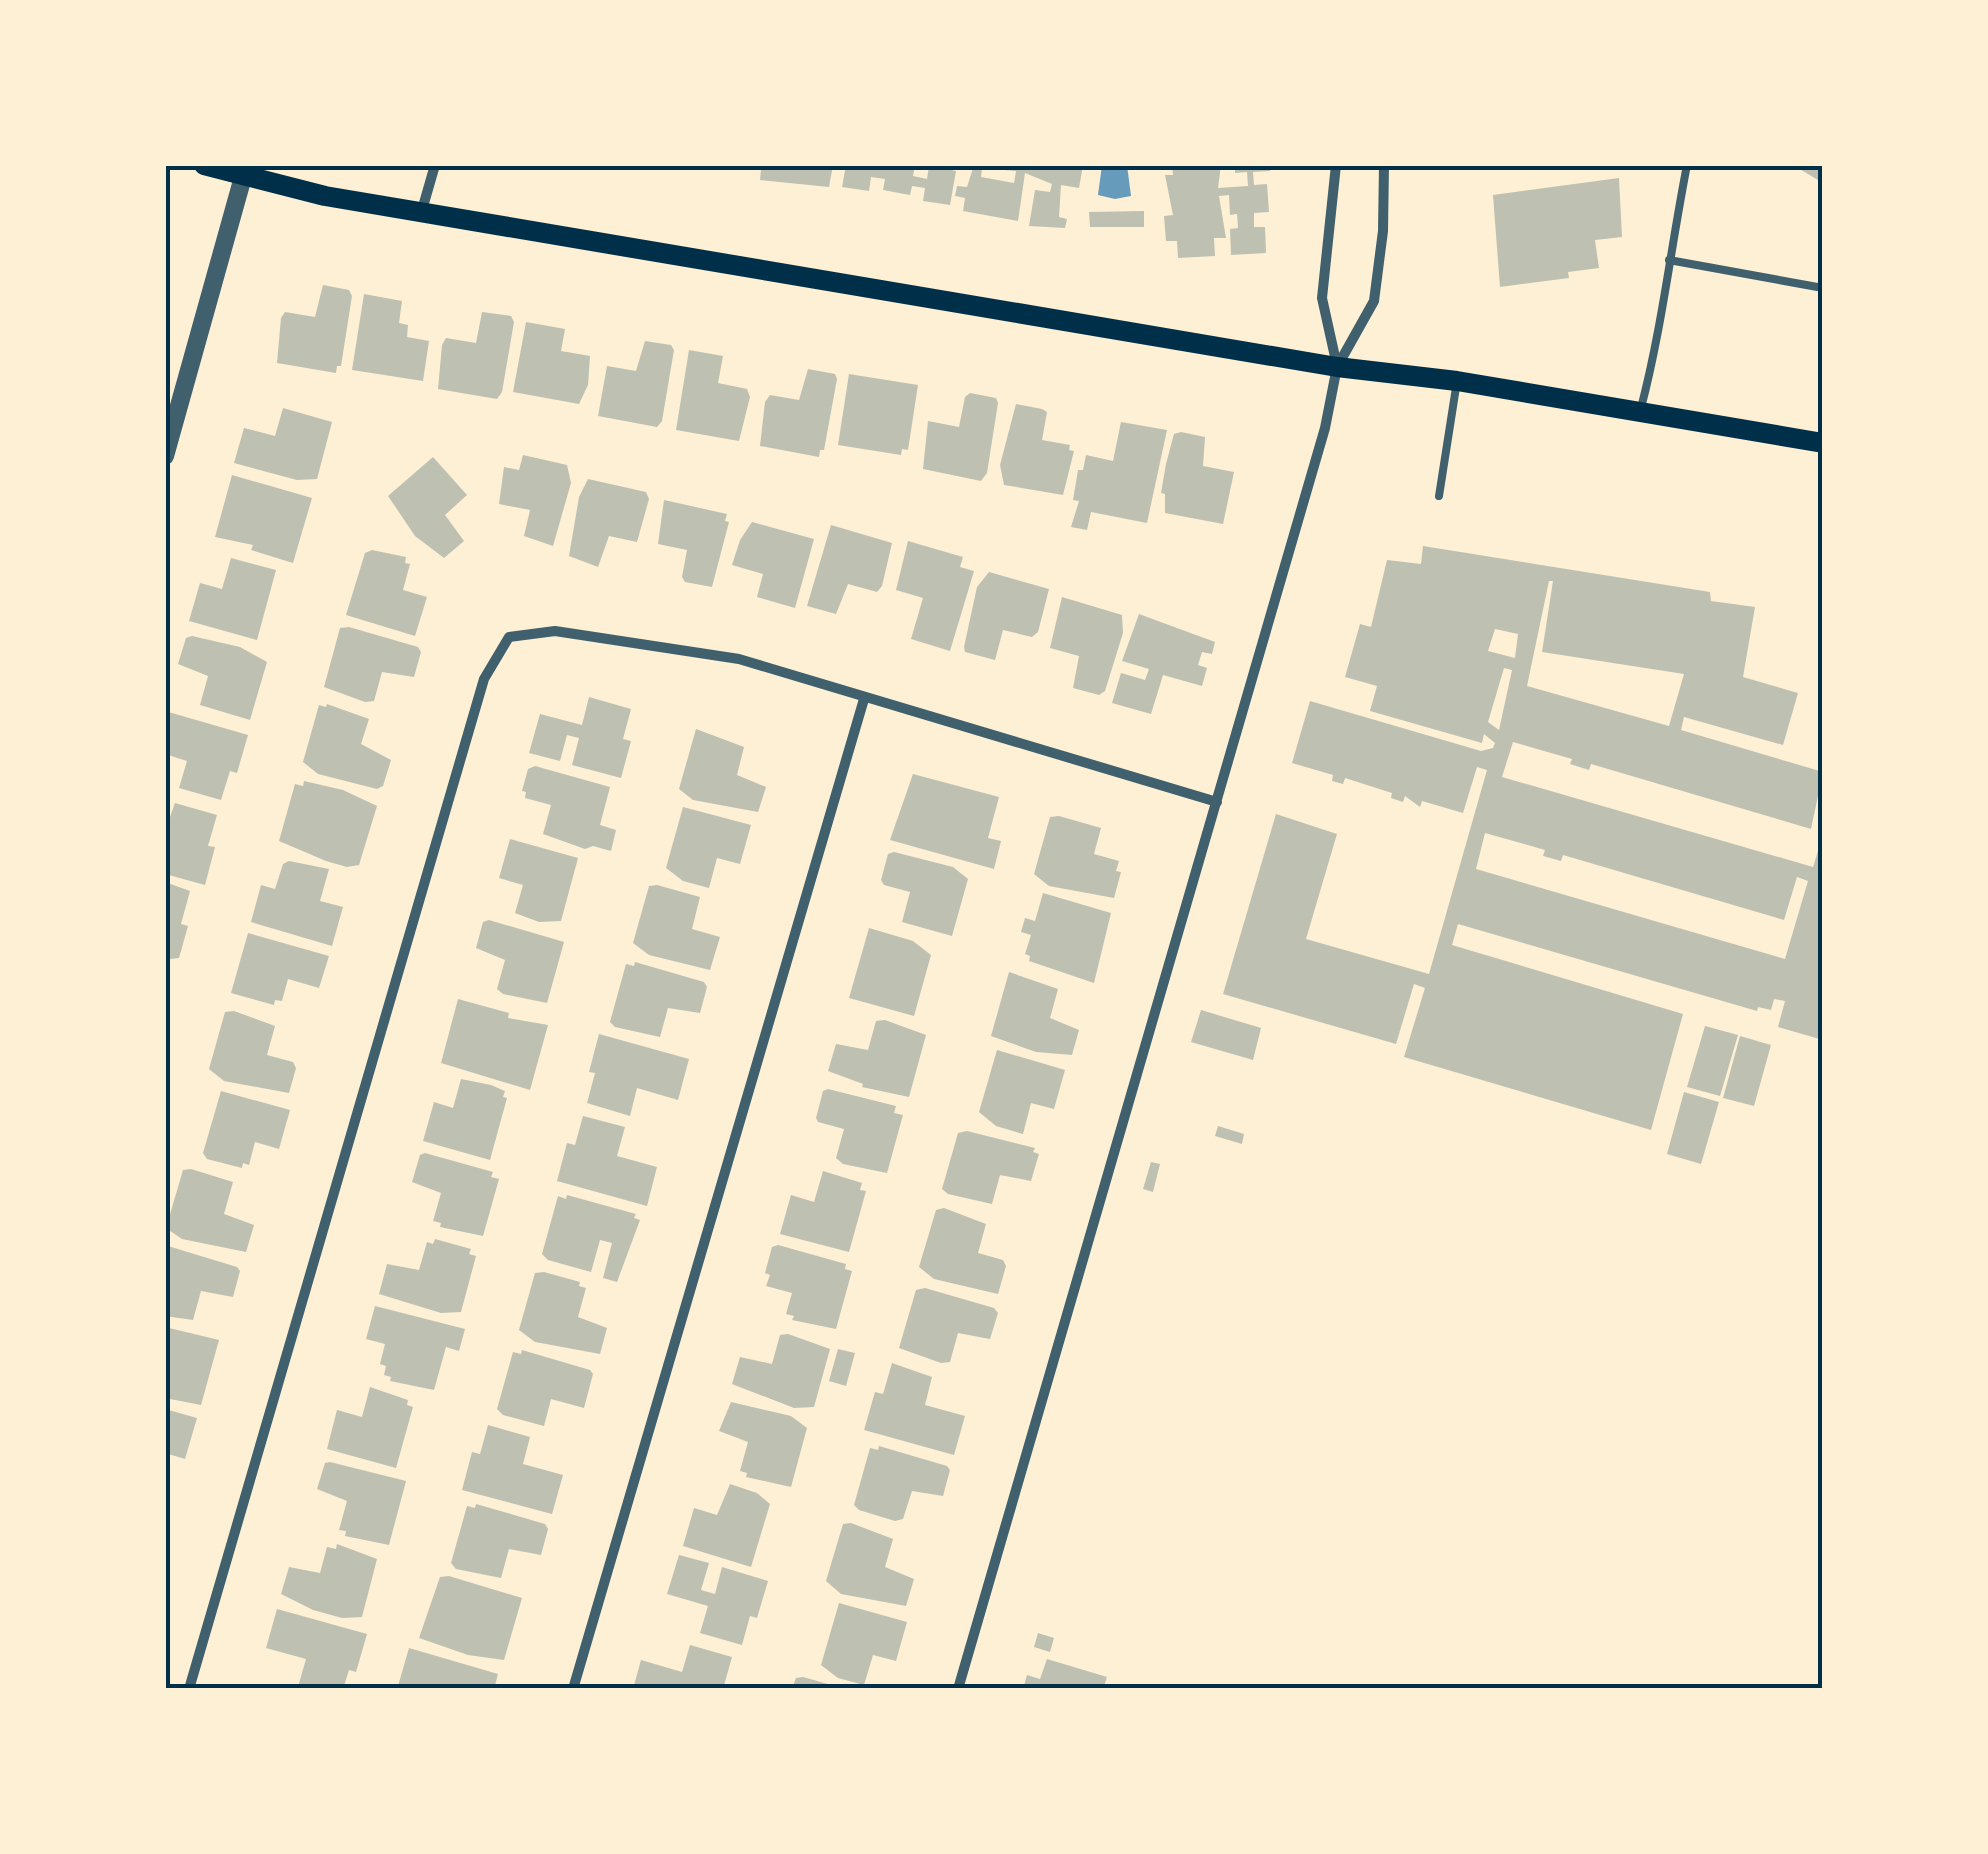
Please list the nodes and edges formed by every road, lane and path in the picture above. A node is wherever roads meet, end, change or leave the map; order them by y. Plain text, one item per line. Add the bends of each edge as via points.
1 (204, 165) edge
2 (435, 165) edge
3 (1336, 165) edge
4 (1384, 165) edge
5 (1687, 165) edge
6 (243, 177) junction
7 (422, 210) junction
8 (1668, 260) junction
9 (1823, 288) edge
10 (1337, 367) junction
11 (1457, 382) junction
12 (1640, 412) junction
13 (1823, 442) edge
14 (165, 456) edge
15 (1440, 496) dead end
16 (864, 699) junction
17 (1217, 802) junction
18 (189, 1689) edge
19 (574, 1689) edge
20 (958, 1689) edge

1 - 6 main road
2 - 7 street
3 - 10 street via 1322,298
4 - 10 street via 1374,301
5 - 8 lane
6 - 7 main road
6 - 14 street
7 - 10 main road
8 - 9 lane
8 - 12 lane via 1660,336
10 - 11 main road
10 - 17 street
11 - 12 main road
11 - 15 lane
12 - 13 main road
16 - 17 street
16 - 18 street via 739,659 555,631 509,637 484,679
16 - 19 street
17 - 20 street

